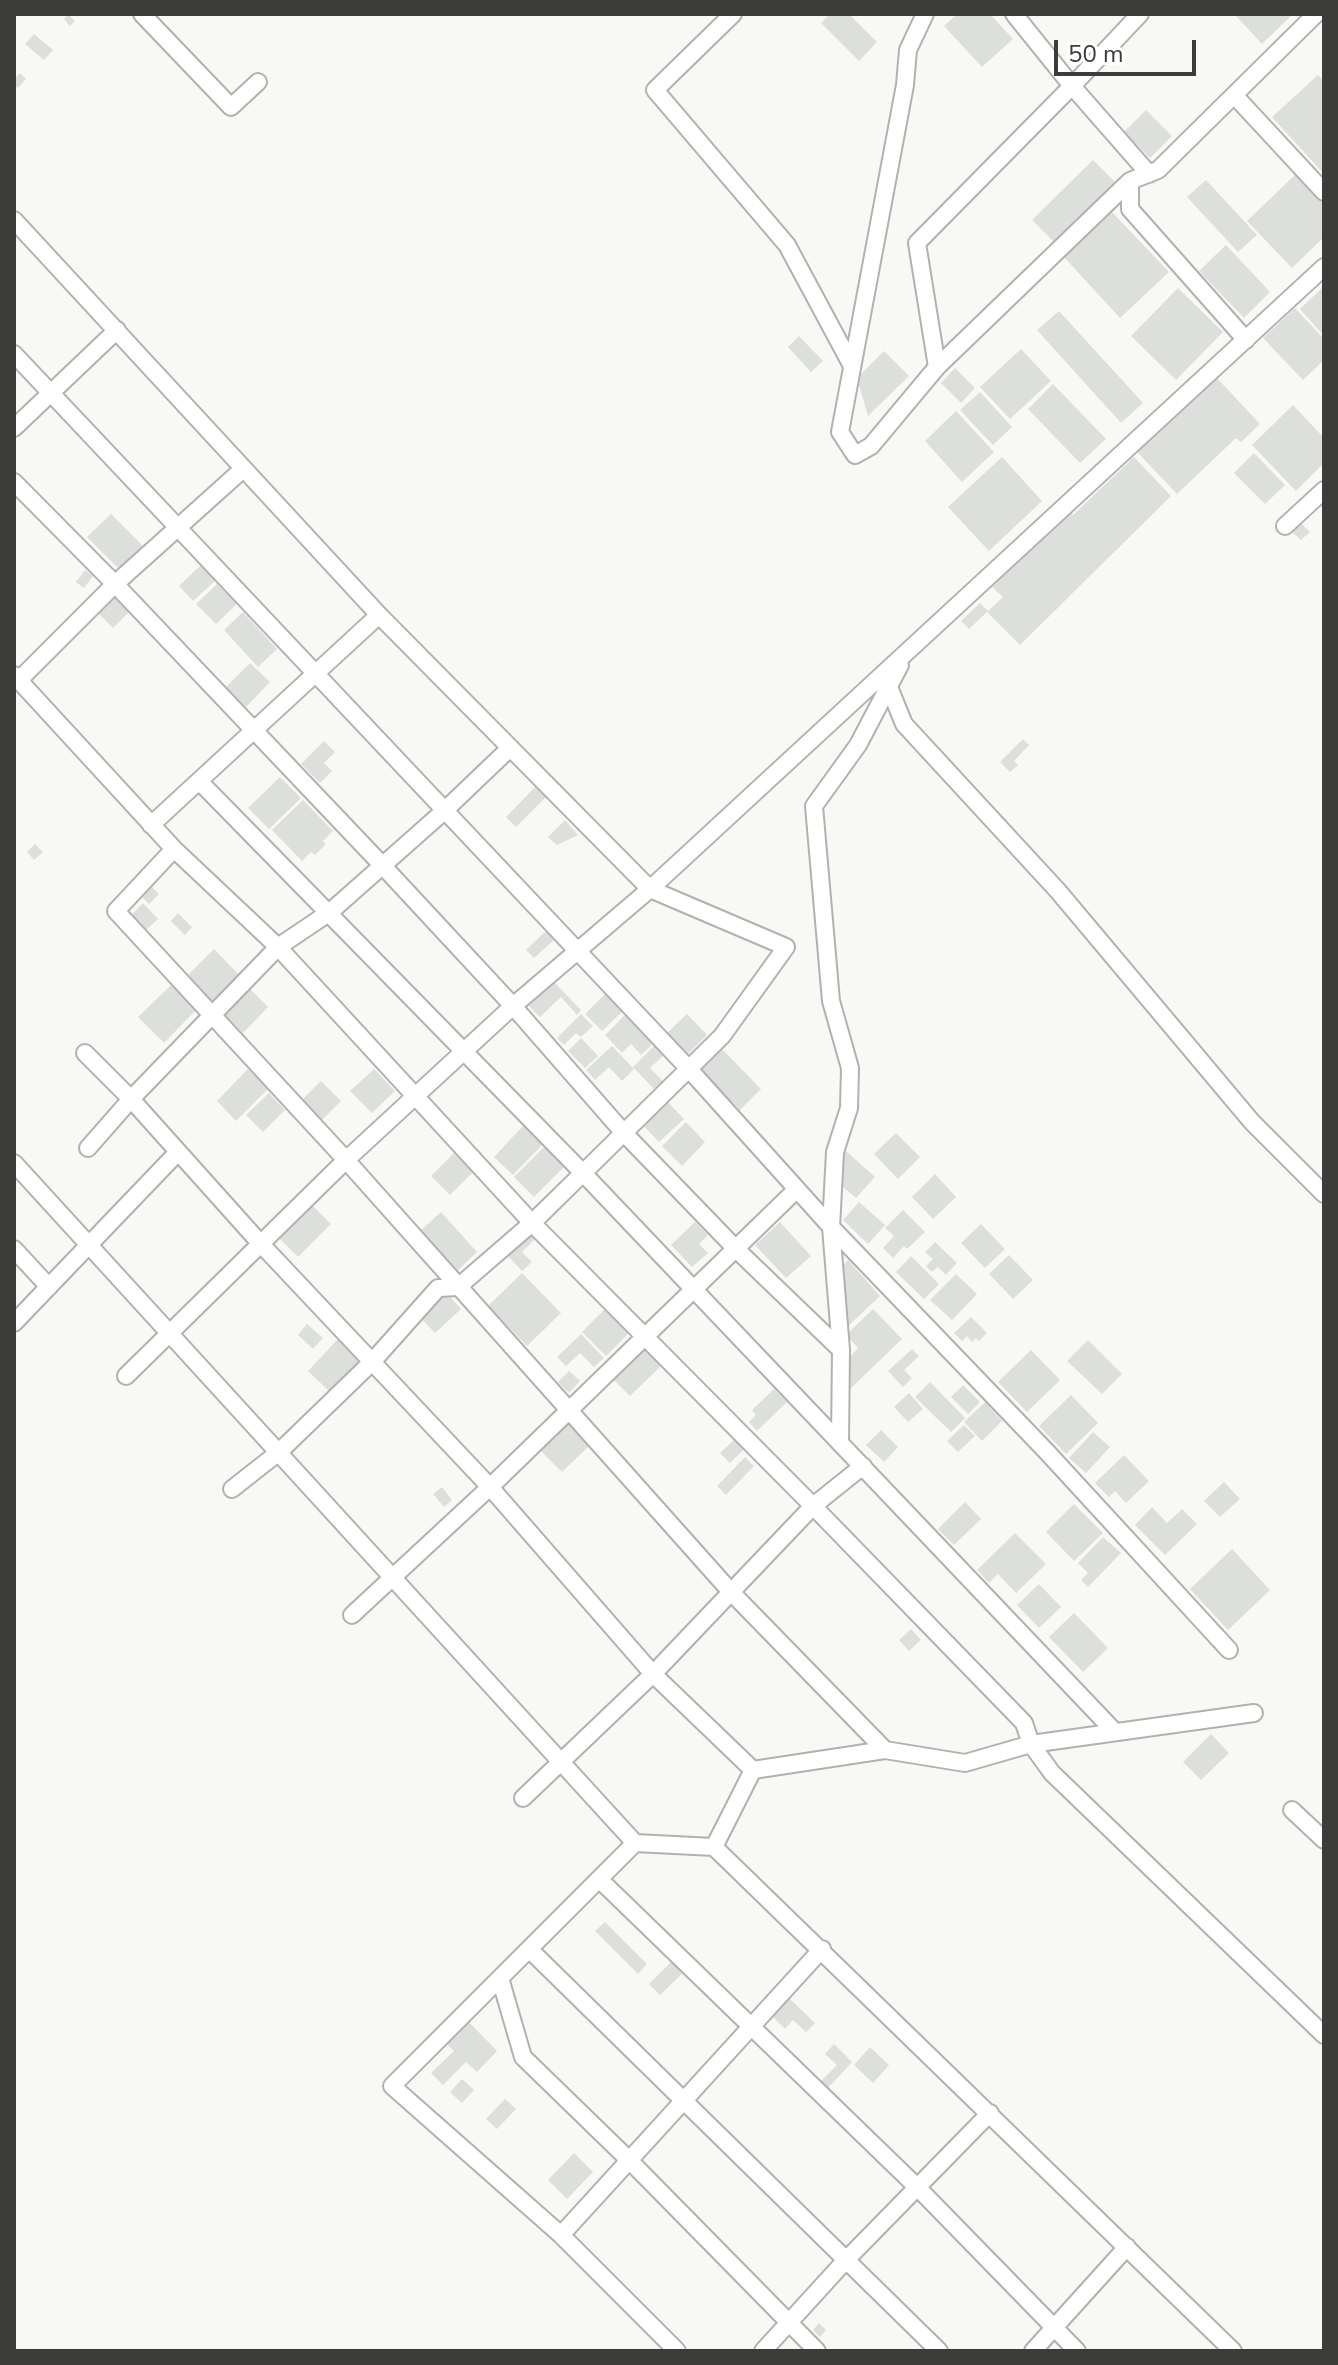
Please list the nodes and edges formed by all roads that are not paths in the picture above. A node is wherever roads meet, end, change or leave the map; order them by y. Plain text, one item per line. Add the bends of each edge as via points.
1 (142, 14) edge
2 (733, 14) edge
3 (925, 14) edge
4 (1014, 14) edge
5 (1140, 14) edge
6 (1316, 14) edge
7 (258, 82) dead end
8 (1072, 86) junction
9 (1234, 95) junction
10 (1149, 174) junction
11 (1130, 181) junction
12 (1324, 192) edge
13 (14, 220) edge
14 (1324, 267) edge
15 (117, 330) junction
16 (1246, 340) junction
17 (14, 354) edge
18 (852, 366) junction
19 (937, 367) junction
20 (51, 393) junction
21 (14, 428) edge
22 (243, 469) junction
23 (14, 482) edge
24 (1324, 490) edge
25 (1285, 526) dead end
26 (177, 529) junction
27 (115, 584) junction
28 (379, 615) junction
29 (907, 653) junction
30 (314, 674) junction
31 (16, 678) edge
32 (889, 687) junction
33 (253, 732) junction
34 (510, 748) junction
35 (200, 782) junction
36 (443, 812) junction
37 (151, 825) junction
38 (174, 849) junction
39 (382, 865) junction
40 (650, 889) junction
41 (330, 912) junction
42 (278, 947) junction
43 (578, 952) junction
44 (513, 1006) junction
45 (213, 1015) junction
46 (464, 1052) junction
47 (85, 1053) dead end
48 (688, 1068) junction
49 (415, 1097) junction
50 (131, 1099) junction
51 (623, 1132) junction
52 (88, 1148) dead end
53 (178, 1152) junction
54 (346, 1160) junction
55 (14, 1163) edge
56 (583, 1173) junction
57 (796, 1190) junction
58 (1324, 1194) edge
59 (532, 1223) junction
60 (831, 1227) junction
61 (260, 1243) junction
62 (89, 1244) junction
63 (14, 1249) edge
64 (737, 1250) junction
65 (49, 1287) junction
66 (458, 1287) junction
67 (694, 1288) junction
68 (14, 1323) edge
69 (170, 1334) junction
70 (644, 1336) junction
71 (841, 1350) junction
72 (372, 1362) junction
73 (126, 1376) dead end
74 (569, 1409) junction
75 (840, 1441) junction
76 (279, 1452) junction
77 (863, 1466) junction
78 (490, 1487) junction
79 (232, 1489) dead end
80 (813, 1506) junction
81 (393, 1578) junction
82 (731, 1592) junction
83 (352, 1615) dead end
84 (1229, 1650) dead end
85 (653, 1674) junction
86 (1254, 1713) dead end
87 (1115, 1732) junction
88 (1031, 1744) junction
89 (885, 1750) junction
90 (561, 1762) junction
91 (753, 1770) junction
92 (523, 1798) dead end
93 (1292, 1810) dead end
94 (1324, 1840) edge
95 (635, 1843) junction
96 (714, 1847) junction
97 (599, 1879) junction
98 (529, 1949) junction
99 (822, 1949) junction
100 (500, 1978) junction
101 (752, 2026) junction
102 (1324, 2035) edge
103 (683, 2101) junction
104 (990, 2113) junction
105 (629, 2160) junction
106 (918, 2188) junction
107 (561, 2235) junction
108 (1127, 2247) junction
109 (845, 2261) junction
110 (789, 2323) junction
111 (1053, 2328) junction
112 (677, 2351) edge
113 (763, 2351) edge
114 (817, 2351) edge
115 (939, 2351) edge
116 (1033, 2351) edge
117 (1077, 2351) edge
118 (1233, 2351) edge

1 - 7 street via 231,107
2 - 18 street via 655,90 787,245
3 - 18 street via 908,50
4 - 8 street
5 - 8 street
6 - 9 street
8 - 10 street
8 - 19 street via 917,243
9 - 10 street
9 - 12 street
10 - 11 street
11 - 16 street via 1130,209
11 - 19 street
13 - 15 street
14 - 16 street
15 - 20 street
15 - 22 street
16 - 29 street
17 - 20 street
18 - 19 street via 840,432 855,455 871,446
20 - 21 street
20 - 26 street
22 - 26 street
22 - 28 street
23 - 27 street
24 - 25 street
26 - 27 street
26 - 30 street
27 - 31 street
27 - 33 street
28 - 30 street
28 - 34 street
29 - 32 street
29 - 40 street
30 - 33 street
30 - 36 street
31 - 37 street
32 - 58 street via 904,724 1058,891 1252,1122
32 - 60 street via 858,745 814,806 831,1001 850,1068 849,1108 835,1152
33 - 35 street
33 - 39 street
34 - 36 street
34 - 40 street
35 - 37 street
35 - 41 street
36 - 39 street
36 - 43 street
37 - 38 street
38 - 42 street
38 - 45 street via 116,911
39 - 41 street
39 - 44 street
40 - 43 street
40 - 48 street via 786,947 722,1036
41 - 42 street
41 - 46 street
42 - 45 street
42 - 49 street
43 - 44 street
43 - 48 street
44 - 46 street
44 - 51 street
45 - 50 street
45 - 54 street
46 - 49 street
46 - 56 street
47 - 50 street
48 - 51 street
48 - 57 street
49 - 54 street
49 - 59 street
50 - 52 street
50 - 53 street
51 - 56 street
51 - 64 street
53 - 61 street
53 - 62 street
54 - 61 street
54 - 66 street
55 - 62 street
56 - 59 street
56 - 67 street
57 - 60 street
57 - 64 street
59 - 66 street
59 - 70 street
60 - 71 street
60 - 84 street
61 - 69 street
61 - 72 street
62 - 65 street
62 - 69 street
63 - 65 street
64 - 67 street
64 - 71 street
65 - 68 street
66 - 72 street via 438,1288
66 - 74 street
67 - 70 street
67 - 75 street
69 - 73 street
69 - 76 street
70 - 74 street
70 - 80 street
71 - 75 street
72 - 76 street
72 - 78 street
74 - 78 street
74 - 82 street
75 - 77 street
76 - 79 street
76 - 81 street
77 - 80 street
77 - 87 street
78 - 81 street
78 - 85 street
80 - 82 street
80 - 88 street via 1024,1723
81 - 83 street
81 - 90 street
82 - 85 street
82 - 89 street
85 - 90 street
85 - 91 street
86 - 87 street
87 - 88 street
88 - 89 street via 965,1763
88 - 102 street via 1052,1773
89 - 91 street
90 - 92 street
90 - 95 street
91 - 96 street
93 - 94 street
95 - 96 street
95 - 97 street
96 - 99 street
97 - 98 street
97 - 101 street
98 - 100 street
98 - 103 street
99 - 101 street
99 - 104 street
100 - 105 street via 523,2057
100 - 107 street via 392,2086
101 - 103 street
101 - 106 street
103 - 105 street
103 - 109 street
104 - 106 street
104 - 108 street
105 - 107 street
105 - 110 street
106 - 109 street
106 - 111 street
107 - 112 street
108 - 111 street
108 - 118 street
109 - 110 street
109 - 115 street
110 - 113 street
110 - 114 street
111 - 116 street
111 - 117 street

